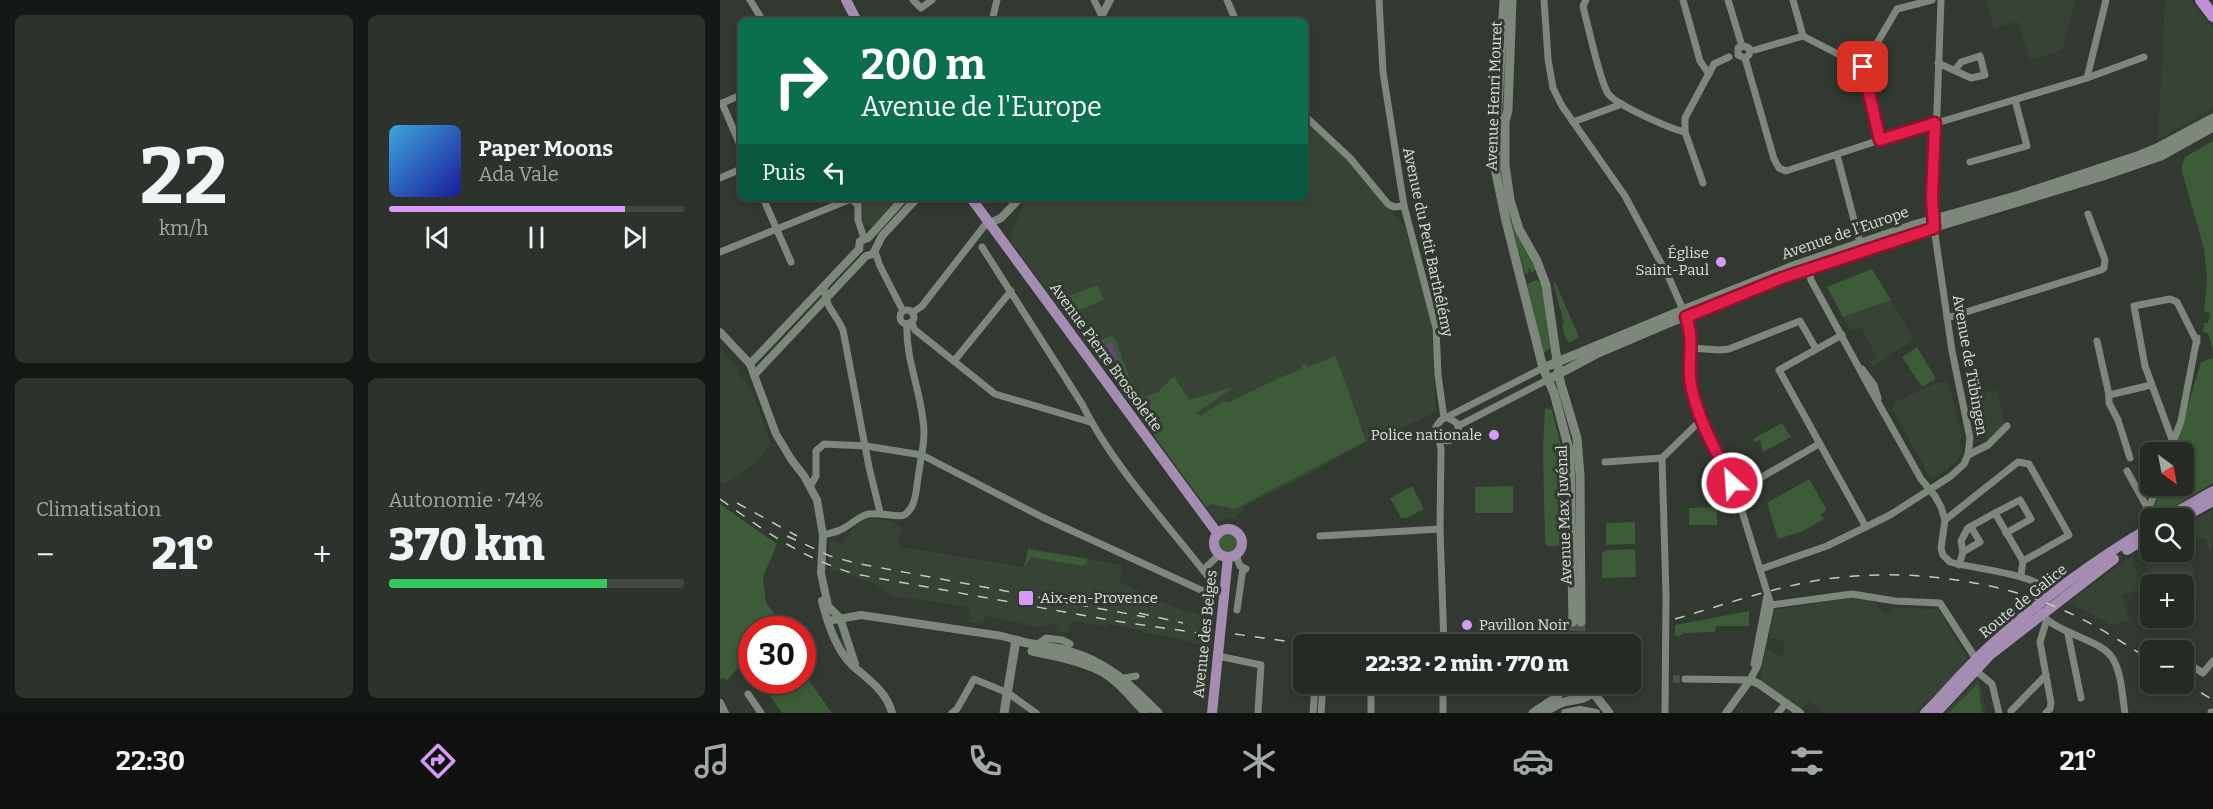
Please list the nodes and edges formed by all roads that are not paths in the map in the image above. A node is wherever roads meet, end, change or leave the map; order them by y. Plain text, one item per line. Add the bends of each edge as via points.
1 (750, 0) edge
2 (846, 0) edge
3 (913, 0) edge
4 (932, 0) edge
5 (998, 0) edge
6 (1094, 0) edge
7 (1110, 0) edge
8 (1227, 0) edge
9 (1379, 0) edge
10 (1502, 0) edge
11 (1512, 0) edge
12 (1544, 0) edge
13 (1586, 0) edge
14 (1683, 0) edge
15 (1728, 0) edge
16 (1793, 0) edge
17 (1932, 0) edge
18 (1941, 0) edge
19 (2106, 0) edge
20 (2201, 0) edge
21 (2213, 16) edge
22 (762, 18) edge
23 (855, 18) edge
24 (993, 18) edge
25 (1100, 18) edge
26 (1235, 18) edge
27 (1803, 36) junction
28 (1755, 50) dead end
29 (1729, 57) dead end
30 (2144, 57) dead end
31 (1938, 63) junction
32 (1863, 67) junction
33 (1955, 70) dead end
34 (1709, 74) junction
35 (2087, 78) junction
36 (738, 96) edge
37 (2014, 100) junction
38 (721, 103) edge
39 (1622, 104) junction
40 (2213, 118) edge
41 (1308, 119) edge
42 (1573, 122) junction
43 (1935, 123) junction
44 (2213, 127) edge
45 (1685, 132) junction
46 (738, 140) edge
47 (1880, 140) junction
48 (1837, 155) junction
49 (1970, 162) dead end
50 (738, 170) edge
51 (720, 178) edge
52 (1703, 183) dead end
53 (1499, 191) junction
54 (764, 201) edge
55 (851, 201) edge
56 (854, 201) edge
57 (901, 201) edge
58 (914, 201) edge
59 (973, 201) edge
60 (1017, 201) edge
61 (1404, 206) junction
62 (2088, 214) dead end
63 (990, 223) junction
64 (1933, 224) junction
65 (776, 230) junction
66 (866, 238) junction
67 (1860, 243) junction
68 (982, 247) dead end
69 (858, 249) junction
70 (720, 252) edge
71 (872, 252) junction
72 (791, 262) dead end
73 (1807, 266) junction
74 (1517, 284) dead end
75 (824, 286) junction
76 (1011, 291) junction
77 (825, 299) junction
78 (816, 309) junction
79 (829, 309) junction
80 (903, 311) junction
81 (912, 313) junction
82 (1684, 313) junction
83 (1947, 318) junction
84 (909, 323) junction
85 (720, 332) edge
86 (1842, 335) junction
87 (2097, 340) dead end
88 (1692, 348) junction
89 (1815, 349) junction
90 (954, 361) junction
91 (1558, 363) junction
92 (750, 364) junction
93 (1543, 368) junction
94 (1690, 370) junction
95 (1560, 374) junction
96 (754, 375) junction
97 (1549, 379) junction
98 (2151, 385) junction
99 (2109, 395) junction
100 (1446, 418) junction
101 (1701, 420) junction
102 (1090, 422) junction
103 (1458, 426) junction
104 (2007, 426) dead end
105 (1441, 440) junction
106 (2173, 442) joint
107 (1819, 444) junction
108 (866, 446) junction
109 (922, 455) junction
110 (1968, 455) junction
111 (1662, 458) junction
112 (2130, 458) dead end
113 (1605, 462) dead end
114 (2127, 471) dead end
115 (810, 487) junction
116 (1929, 491) junction
117 (2213, 491) edge
118 (1736, 492) junction
119 (2213, 501) edge
120 (2147, 508) edge
121 (2183, 508) edge
122 (2194, 511) edge
123 (880, 512) junction
124 (1995, 513) junction
125 (1945, 520) junction
126 (1866, 527) junction
127 (1971, 527) junction
128 (1440, 529) junction
129 (2007, 533) junction
130 (1218, 534) junction
131 (823, 535) junction
132 (1320, 536) dead end
133 (2140, 538) edge
134 (2140, 538) edge
135 (1963, 552) junction
136 (1228, 556) junction
137 (2023, 561) junction
138 (1959, 564) junction
139 (1761, 569) junction
140 (1203, 570) junction
141 (821, 573) junction
142 (2021, 575) dead end
143 (2054, 594) junction
144 (1767, 596) junction
145 (1771, 605) junction
146 (1238, 610) dead end
147 (2042, 614) junction
148 (840, 618) junction
149 (828, 621) junction
150 (1444, 634) edge
151 (2068, 634) junction
152 (1016, 644) junction
153 (1070, 644) dead end
154 (1035, 646) junction
155 (1218, 652) junction
156 (2213, 661) edge
157 (1975, 665) junction
158 (1756, 666) junction
159 (2194, 667) edge
160 (858, 669) junction
161 (2046, 675) junction
162 (1136, 676) dead end
163 (1673, 679) tunnel mouth
164 (1685, 679) tunnel mouth
165 (1664, 680) junction
166 (1750, 680) junction
167 (1122, 684) junction
168 (1008, 693) junction
169 (748, 694) dead end
170 (1314, 694) edge
171 (1322, 694) edge
172 (1371, 694) edge
173 (1443, 694) edge
174 (1558, 694) edge
175 (1566, 694) edge
176 (1588, 694) edge
177 (1597, 694) edge
178 (2081, 698) dead end
179 (1574, 699) junction
180 (1786, 703) junction
181 (2011, 711) dead end
182 (761, 713) edge
183 (892, 713) edge
184 (952, 713) edge
185 (1004, 713) edge
186 (1036, 713) edge
187 (1146, 713) edge
188 (1158, 713) edge
189 (1212, 713) edge
190 (1258, 713) edge
191 (1313, 713) edge
192 (1321, 713) edge
193 (1371, 713) edge
194 (1443, 713) edge
195 (1533, 713) edge
196 (1543, 713) edge
197 (1565, 713) edge
198 (1596, 713) edge
199 (1609, 713) edge
200 (1665, 713) edge
201 (1726, 713) edge
202 (1778, 713) edge
203 (1800, 713) edge
204 (1925, 713) edge
205 (1936, 713) edge
206 (1999, 713) edge
207 (2046, 713) edge
208 (2126, 713) edge

1 - 22 street
2 - 23 main road
3 - 4 street via 921,8
5 - 24 street
6 - 25 street
7 - 25 street
8 - 26 street
9 - 61 street, Avenue du Petit Barthélémy via 1383,72
10 - 53 main road, Avenue Henri Mouret via 1496,157
11 - 91 main road, Avenue Henri Mouret via 1505,122 1507,187 1519,229 1546,285
12 - 42 street via 1553,88
13 - 39 street via 1585,15 1608,94
14 - 34 street via 1700,61
15 - 48 street via 1742,46 1738,54 1745,58 1774,159 1783,171 1789,171
16 - 27 street
17 - 32 street via 1897,9
18 - 31 street, Avenue de Tübingen
19 - 35 street
20 - 21 highway
27 - 28 street
27 - 32 street
29 - 34 street via 1714,64
30 - 35 street
31 - 33 street
31 - 43 street, Avenue de Tübingen
32 - 47 street
34 - 45 street via 1685,118
35 - 37 street
36 - 38 street
37 - 43 street
37 - 49 street via 2027,146
38 - 46 street
39 - 42 street
39 - 45 street
40 - 64 main road, Avenue de l'Europe via 2140,155
41 - 61 street via 1350,158 1388,204
42 - 82 street via 1625,196
43 - 47 street
43 - 64 street, Avenue de Tübingen
44 - 64 main road, Avenue de l'Europe via 2143,163 2066,189
45 - 52 street
47 - 48 street
48 - 67 street
50 - 51 street
53 - 74 street
53 - 93 main road, Avenue Henri Mouret
54 - 65 street
55 - 65 street
56 - 66 street
57 - 66 street
58 - 71 street
59 - 63 main road, Avenue Pierre Brossolette
60 - 63 street via 1001,218
61 - 100 street, Avenue du Petit Barthélémy via 1436,328 1438,375
62 - 83 street via 2105,260 2104,268
63 - 81 street
63 - 130 main road, Avenue Pierre Brossolette
64 - 67 main road, Avenue de l'Europe
64 - 73 main road, Avenue de l'Europe
64 - 83 street, Avenue de Tübingen
65 - 70 street
65 - 72 street
66 - 69 street
66 - 71 street via 874,240
67 - 73 main road, Avenue de l'Europe
68 - 76 street
69 - 71 street
69 - 75 street
71 - 77 street
71 - 80 street
73 - 82 main road, Avenue de l'Europe
73 - 86 street
75 - 77 street
75 - 92 street
76 - 90 street
76 - 102 street
77 - 78 street
77 - 79 street
78 - 79 street
78 - 96 street
79 - 108 street via 843,330
80 - 81 street
80 - 84 street via 900,319
81 - 84 street via 914,317
82 - 88 street via 1691,330
82 - 91 main road, Avenue de l'Europe
82 - 94 street
82 - 95 main road, Avenue de l'Europe
83 - 110 street, Avenue de Tübingen via 1970,438
84 - 90 street
84 - 109 street via 906,340 924,431
85 - 92 street
86 - 89 street
86 - 116 street via 1874,384 1882,409
87 - 99 street
88 - 89 street via 1729,349 1800,321
88 - 94 street
89 - 107 street via 1779,370
90 - 102 street via 995,394
91 - 93 main road, Avenue de l'Europe
91 - 95 main road, Avenue Henri Mouret
92 - 96 street
93 - 97 main road, Avenue Henri Mouret
93 - 100 street
94 - 101 street
95 - 97 main road, Avenue de l'Europe
95 - 97 main road, Avenue Max Juvénal via 1578,449 1577,622 1570,453
96 - 115 street via 776,434
97 - 103 street
98 - 99 street
98 - 106 street
98 - 106 street via 2134,306 2170,299 2177,302 2197,339 2181,421
99 - 112 street
100 - 103 street
100 - 105 street via 1436,427
101 - 111 street
101 - 118 street
102 - 140 street
103 - 105 street via 1456,438
104 - 110 street via 1988,446
105 - 128 street
107 - 118 street
107 - 126 street
108 - 109 street
108 - 115 street via 820,446 816,452 816,476
108 - 123 street
109 - 123 street via 916,494 909,510 898,517
109 - 140 street via 1042,517 1205,592 1212,583
110 - 116 street, Avenue de Tübingen via 1958,470
111 - 113 street
111 - 165 street
114 - 120 street
115 - 131 street via 817,500
116 - 125 street
116 - 126 street, Avenue de Tübingen
117 - 121 main road
118 - 139 street
119 - 122 main road
123 - 131 street via 859,517
124 - 127 street
124 - 129 street
124 - 129 street via 2020,500 2031,519
125 - 137 street via 2018,462 2029,464 2069,535
125 - 138 street via 1943,555
126 - 139 street, Avenue de Tübingen via 1827,546
127 - 135 street via 1961,541
127 - 135 street via 1980,542
128 - 132 street
128 - 150 street
129 - 137 street
130 - 136 main road via 1214,542 1216,551
130 - 136 main road via 1230,529 1240,535 1242,547
131 - 141 street
133 - 143 main road, Route de Galice
134 - 147 main road, Route de Galice
135 - 138 street
136 - 140 street
136 - 146 street via 1246,569
136 - 155 main road, Avenue des Belges
137 - 142 street
138 - 143 street via 2020,578 2045,586
139 - 144 street
141 - 148 street via 828,606
141 - 149 street
143 - 147 main road, Route de Galice
144 - 145 street
144 - 158 street
145 - 157 street via 1852,594 1940,603
145 - 158 street
147 - 151 street
147 - 157 main road, Route de Galice
147 - 161 street via 2040,642
148 - 149 street
148 - 152 street via 861,615 1002,636
148 - 160 street
149 - 160 street via 839,648
151 - 178 street
151 - 208 street via 2110,655 2117,668
152 - 154 main road
152 - 167 main road via 1086,665
152 - 168 main road
153 - 154 street via 1046,638
154 - 167 main road via 1092,660 1111,669
155 - 189 main road, Avenue des Belges
155 - 190 street via 1261,665
156 - 159 street via 2203,673
157 - 204 main road, Route de Galice
157 - 205 main road, Route de Galice
157 - 206 street via 1992,684
158 - 166 street
160 - 183 street via 886,697
161 - 181 street
161 - 207 street via 2051,703
162 - 167 street via 1127,677
163 - 165 street
164 - 166 street
165 - 200 street
166 - 180 street
166 - 201 street
167 - 187 main road
167 - 188 main road
168 - 184 street via 974,679
168 - 185 main road
168 - 186 street
169 - 182 street
170 - 191 street
171 - 192 street
172 - 193 street
173 - 194 street
174 - 195 main road
175 - 179 main road
176 - 179 main road via 1585,699
177 - 199 main road
179 - 196 main road
180 - 202 street
180 - 203 street
197 - 198 street

